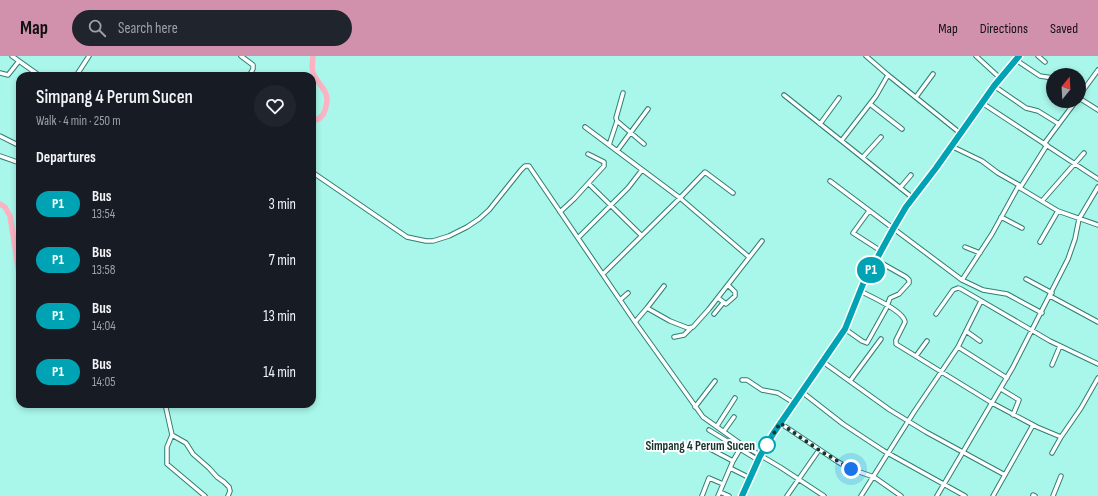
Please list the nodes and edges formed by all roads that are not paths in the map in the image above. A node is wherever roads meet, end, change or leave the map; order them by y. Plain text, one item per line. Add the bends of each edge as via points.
1 (12, 56) edge
2 (89, 56) edge
3 (241, 56) edge
4 (866, 56) edge
5 (976, 56) edge
6 (1038, 56) edge
7 (1018, 58) edge
8 (19, 61) junction
9 (1045, 62) dead end
10 (1098, 70) edge
11 (34, 72) edge
12 (79, 72) edge
13 (251, 72) edge
14 (0, 73) edge
15 (934, 74) dead end
16 (888, 75) junction
17 (1046, 77) edge
18 (1000, 78) junction
19 (994, 86) junction
20 (1086, 87) edge
21 (623, 93) dead end
22 (784, 95) dead end
23 (916, 97) junction
24 (839, 98) dead end
25 (982, 102) junction
26 (1086, 102) edge
27 (870, 104) junction
28 (1071, 108) edge
29 (648, 109) dead end
30 (1098, 110) edge
31 (617, 121) junction
32 (820, 124) junction
33 (1059, 124) junction
34 (585, 127) dead end
35 (902, 130) dead end
36 (631, 132) junction
37 (960, 133) junction
38 (0, 136) edge
39 (881, 136) dead end
40 (842, 140) junction
41 (16, 144) edge
42 (644, 144) dead end
43 (1046, 144) junction
44 (609, 145) junction
45 (952, 146) junction
46 (617, 151) junction
47 (1084, 153) dead end
48 (588, 154) dead end
49 (0, 156) edge
50 (863, 158) junction
51 (16, 161) edge
52 (1075, 164) junction
53 (642, 170) junction
54 (316, 174) edge
55 (911, 175) dead end
56 (1098, 179) edge
57 (830, 181) dead end
58 (589, 184) junction
59 (1019, 186) junction
60 (1098, 187) edge
61 (900, 188) junction
62 (733, 193) dead end
63 (680, 198) junction
64 (912, 198) junction
65 (1042, 201) junction
66 (611, 206) junction
67 (868, 211) junction
68 (1058, 211) junction
69 (560, 212) junction
70 (1001, 217) junction
71 (1079, 219) junction
72 (1098, 225) edge
73 (1022, 228) dead end
74 (893, 229) junction
75 (640, 235) junction
76 (578, 238) junction
77 (762, 241) dead end
78 (1040, 242) dead end
79 (965, 247) dead end
80 (881, 251) junction
81 (980, 253) junction
82 (749, 257) junction
83 (876, 260) junction
84 (603, 274) junction
85 (1026, 279) dead end
86 (962, 280) junction
87 (728, 285) junction
88 (664, 286) dead end
89 (860, 291) junction
90 (628, 293) dead end
91 (1051, 294) junction
92 (718, 298) junction
93 (620, 300) junction
94 (981, 301) junction
95 (723, 303) junction
96 (887, 306) junction
97 (647, 308) junction
98 (1042, 313) junction
99 (714, 314) dead end
100 (936, 314) dead end
101 (635, 322) junction
102 (1098, 322) edge
103 (691, 328) junction
104 (845, 329) junction
105 (1032, 330) junction
106 (966, 331) junction
107 (674, 337) dead end
108 (881, 338) dead end
109 (980, 341) dead end
110 (926, 342) dead end
111 (1060, 346) junction
112 (958, 347) junction
113 (916, 356) junction
114 (823, 362) junction
115 (1098, 364) edge
116 (1052, 365) dead end
117 (941, 372) junction
118 (1008, 378) junction
119 (1098, 378) edge
120 (715, 380) dead end
121 (742, 380) dead end
122 (850, 381) junction
123 (1001, 389) junction
124 (802, 392) junction
125 (735, 398) dead end
126 (794, 403) junction
127 (992, 403) junction
128 (696, 407) junction
129 (166, 408) dead end
130 (1013, 414) junction
131 (734, 417) dead end
132 (908, 421) junction
133 (780, 423) junction
134 (1033, 425) junction
135 (717, 426) junction
136 (709, 430) dead end
137 (724, 431) junction
138 (172, 435) junction
139 (1061, 437) junction
140 (699, 443) dead end
141 (740, 449) junction
142 (819, 450) junction
143 (963, 452) junction
144 (888, 453) junction
145 (1052, 453) dead end
146 (759, 458) junction
147 (733, 461) junction
148 (730, 468) junction
149 (1005, 475) junction
150 (1061, 476) dead end
151 (874, 477) junction
152 (750, 478) junction
153 (798, 479) junction
154 (723, 484) junction
155 (944, 484) junction
156 (719, 494) edge
157 (204, 496) edge
158 (228, 496) edge
159 (702, 496) edge
160 (729, 496) edge
161 (742, 496) edge
162 (786, 496) edge
163 (824, 496) edge
164 (861, 496) edge
165 (902, 496) edge
166 (936, 496) edge
167 (965, 496) edge
168 (993, 496) edge
169 (1053, 496) edge

1 - 8 street
2 - 12 street
3 - 13 street via 253,66
4 - 16 street
5 - 18 street
6 - 9 street
7 - 17 street via 1040,76
7 - 18 main road
8 - 11 street
8 - 14 street via 8,75
10 - 20 street
15 - 23 street
16 - 23 street
16 - 27 street
18 - 19 main road
19 - 25 main road
19 - 33 street via 1026,108 1037,110
21 - 31 street
22 - 32 street
23 - 37 street
24 - 32 street
25 - 37 main road
25 - 43 street
26 - 30 street
27 - 35 street
27 - 40 street
28 - 33 street
29 - 36 street
31 - 36 street
31 - 44 street
32 - 40 street
33 - 43 street
34 - 44 street
36 - 42 street
36 - 46 street
37 - 45 main road
38 - 41 street
39 - 50 street
40 - 50 street
43 - 52 street
43 - 59 street
44 - 46 street
45 - 59 street via 982,161
45 - 64 main road
46 - 53 street
47 - 52 street
48 - 58 street via 605,164
49 - 51 street
50 - 61 street
52 - 56 street
52 - 65 street
53 - 63 street
53 - 66 street
54 - 69 street via 400,233 426,241 449,236 480,219 526,166 531,168
55 - 61 street
57 - 67 street
58 - 66 street
58 - 69 street
59 - 65 street
59 - 70 street
60 - 71 street
61 - 64 street
62 - 63 street via 706,172
63 - 75 street
63 - 82 street
64 - 74 main road
65 - 68 street
66 - 75 street
66 - 76 street
67 - 74 street
67 - 80 street via 853,233
68 - 71 street
68 - 78 street
69 - 76 street
70 - 73 street
70 - 81 street
71 - 72 street
71 - 91 street via 1068,259
74 - 80 main road
74 - 86 street
75 - 84 street
76 - 84 street
77 - 82 street
79 - 81 street
80 - 83 main road
81 - 86 street
82 - 87 street
83 - 89 main road
83 - 96 street via 909,281 899,294 890,298
84 - 93 street
85 - 91 street
86 - 98 street via 983,290 1007,294
87 - 92 street
87 - 95 street via 736,295 727,304
88 - 97 street
89 - 96 street
89 - 104 main road
90 - 93 street
91 - 98 street
91 - 102 street
92 - 95 street
92 - 103 street
93 - 101 street
94 - 100 street via 961,289 955,289
94 - 105 street
94 - 106 street
95 - 99 street
96 - 104 street via 867,343
96 - 113 street via 906,320 896,344
97 - 101 street
97 - 103 street via 670,321
98 - 105 street
101 - 128 street
103 - 107 street via 684,335
104 - 114 main road
105 - 111 street
105 - 118 street
106 - 109 street
106 - 112 street
108 - 122 street
110 - 113 street
111 - 115 street
111 - 116 street
112 - 117 street
112 - 118 street
113 - 117 street
114 - 122 street
114 - 124 main road
117 - 127 street
117 - 132 street
118 - 123 street
119 - 139 street
120 - 128 street
121 - 126 street via 747,380 762,390 778,393
122 - 132 street
123 - 127 street
123 - 130 street via 1019,400
124 - 126 main road
124 - 144 street via 843,424
125 - 135 street
126 - 133 main road
127 - 130 street
127 - 143 street
128 - 135 street via 707,421
129 - 138 street
130 - 134 street
131 - 137 street
132 - 143 street
132 - 144 street
133 - 142 street
133 - 146 main road
134 - 139 street
134 - 149 street
135 - 137 street
136 - 141 street
137 - 146 street
138 - 157 street via 167,447 167,464
138 - 158 street via 186,443 196,457 229,487
139 - 145 street
140 - 147 street
141 - 146 street
141 - 147 street
142 - 151 street via 848,467
142 - 153 street
143 - 149 street
143 - 155 street
144 - 151 street
144 - 155 street
146 - 152 main road
146 - 153 street
147 - 148 street
148 - 152 street
148 - 154 street
149 - 168 street
150 - 169 street
151 - 164 street
151 - 165 street
152 - 161 main road
153 - 162 street
153 - 163 street
154 - 156 street
154 - 159 street via 709,478
155 - 166 street
155 - 167 street
156 - 160 street

